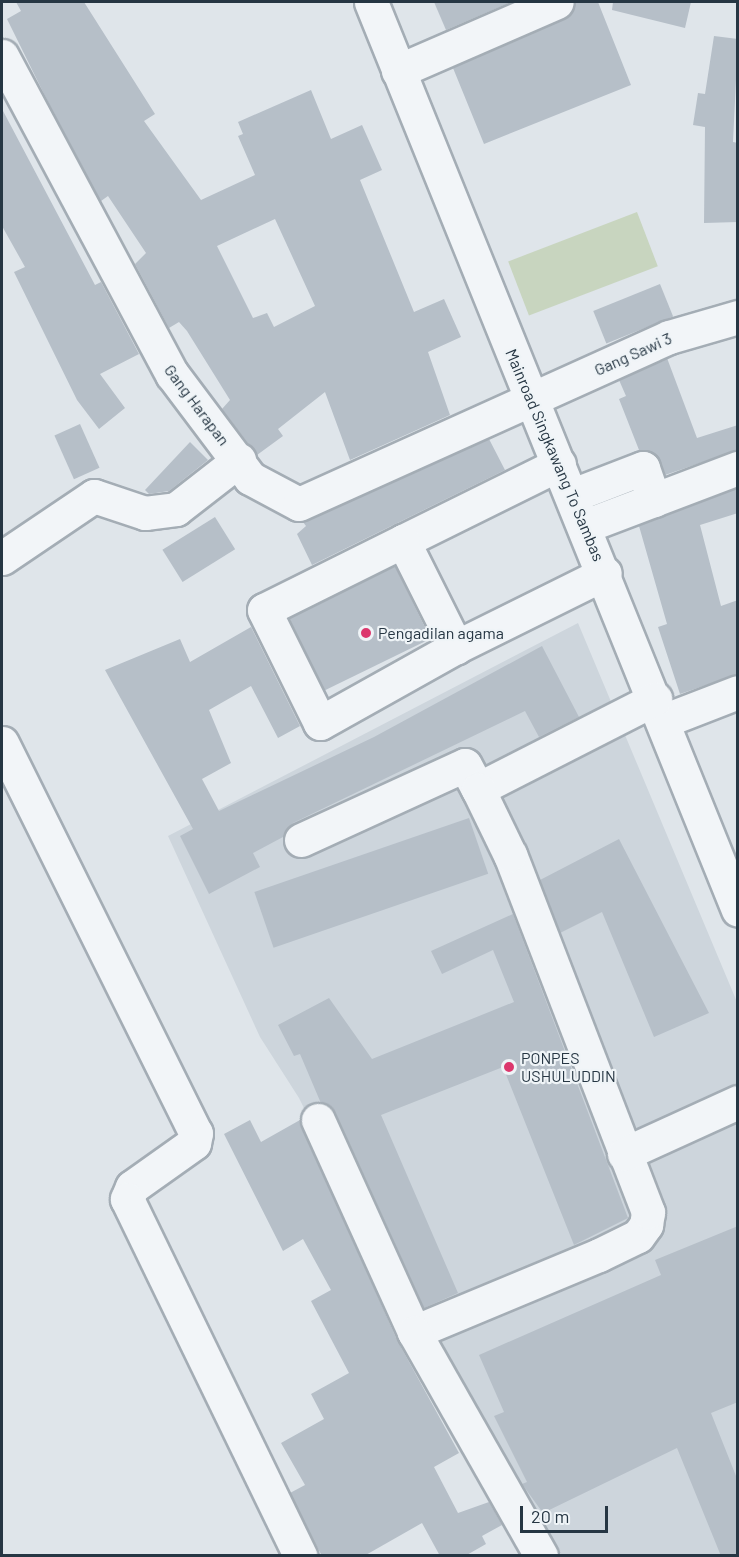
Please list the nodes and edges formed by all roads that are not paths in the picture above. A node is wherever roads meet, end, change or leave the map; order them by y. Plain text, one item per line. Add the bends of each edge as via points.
1 (371, 2) edge
2 (557, 2) edge
3 (2, 56) edge
4 (398, 71) junction
5 (738, 317) edge
6 (531, 399) junction
7 (238, 460) junction
8 (559, 464) junction
9 (738, 468) edge
10 (573, 495) junction
11 (654, 500) junction
12 (585, 526) junction
13 (403, 541) junction
14 (2, 558) edge
15 (605, 573) junction
16 (456, 647) junction
17 (738, 692) edge
18 (659, 710) junction
19 (2, 743) edge
20 (478, 789) junction
21 (301, 840) dead end
22 (738, 910) edge
23 (738, 1102) edge
24 (318, 1120) dead end
25 (624, 1154) junction
26 (414, 1332) junction
27 (300, 1556) edge
28 (541, 1556) edge

1 - 4 street, Mainroad Singkawang To Sambas
2 - 4 street
3 - 7 street, Gang Harapan via 172,375
4 - 6 street, Mainroad Singkawang To Sambas
5 - 6 street, Gang Sawi 3 via 669,337
6 - 7 street, Gang Harapan via 299,504 250,478
6 - 8 street, Mainroad Singkawang To Sambas
7 - 14 street via 176,510 146,513 94,496
8 - 10 street, Mainroad Singkawang To Sambas
8 - 13 street
9 - 11 street
10 - 11 street via 643,468
10 - 12 street, Mainroad Singkawang To Sambas
11 - 12 street
12 - 15 street, Mainroad Singkawang To Sambas
13 - 16 street
13 - 16 street via 264,610 320,723
15 - 16 street
15 - 18 street, Mainroad Singkawang To Sambas
17 - 18 street
18 - 20 street
18 - 22 street, Mainroad Singkawang To Sambas
19 - 27 street via 196,1133 194,1143 132,1187 127,1199
20 - 21 street via 465,765
20 - 25 street via 510,855
23 - 25 street
24 - 26 street
25 - 26 street via 648,1212 638,1236
26 - 28 street

